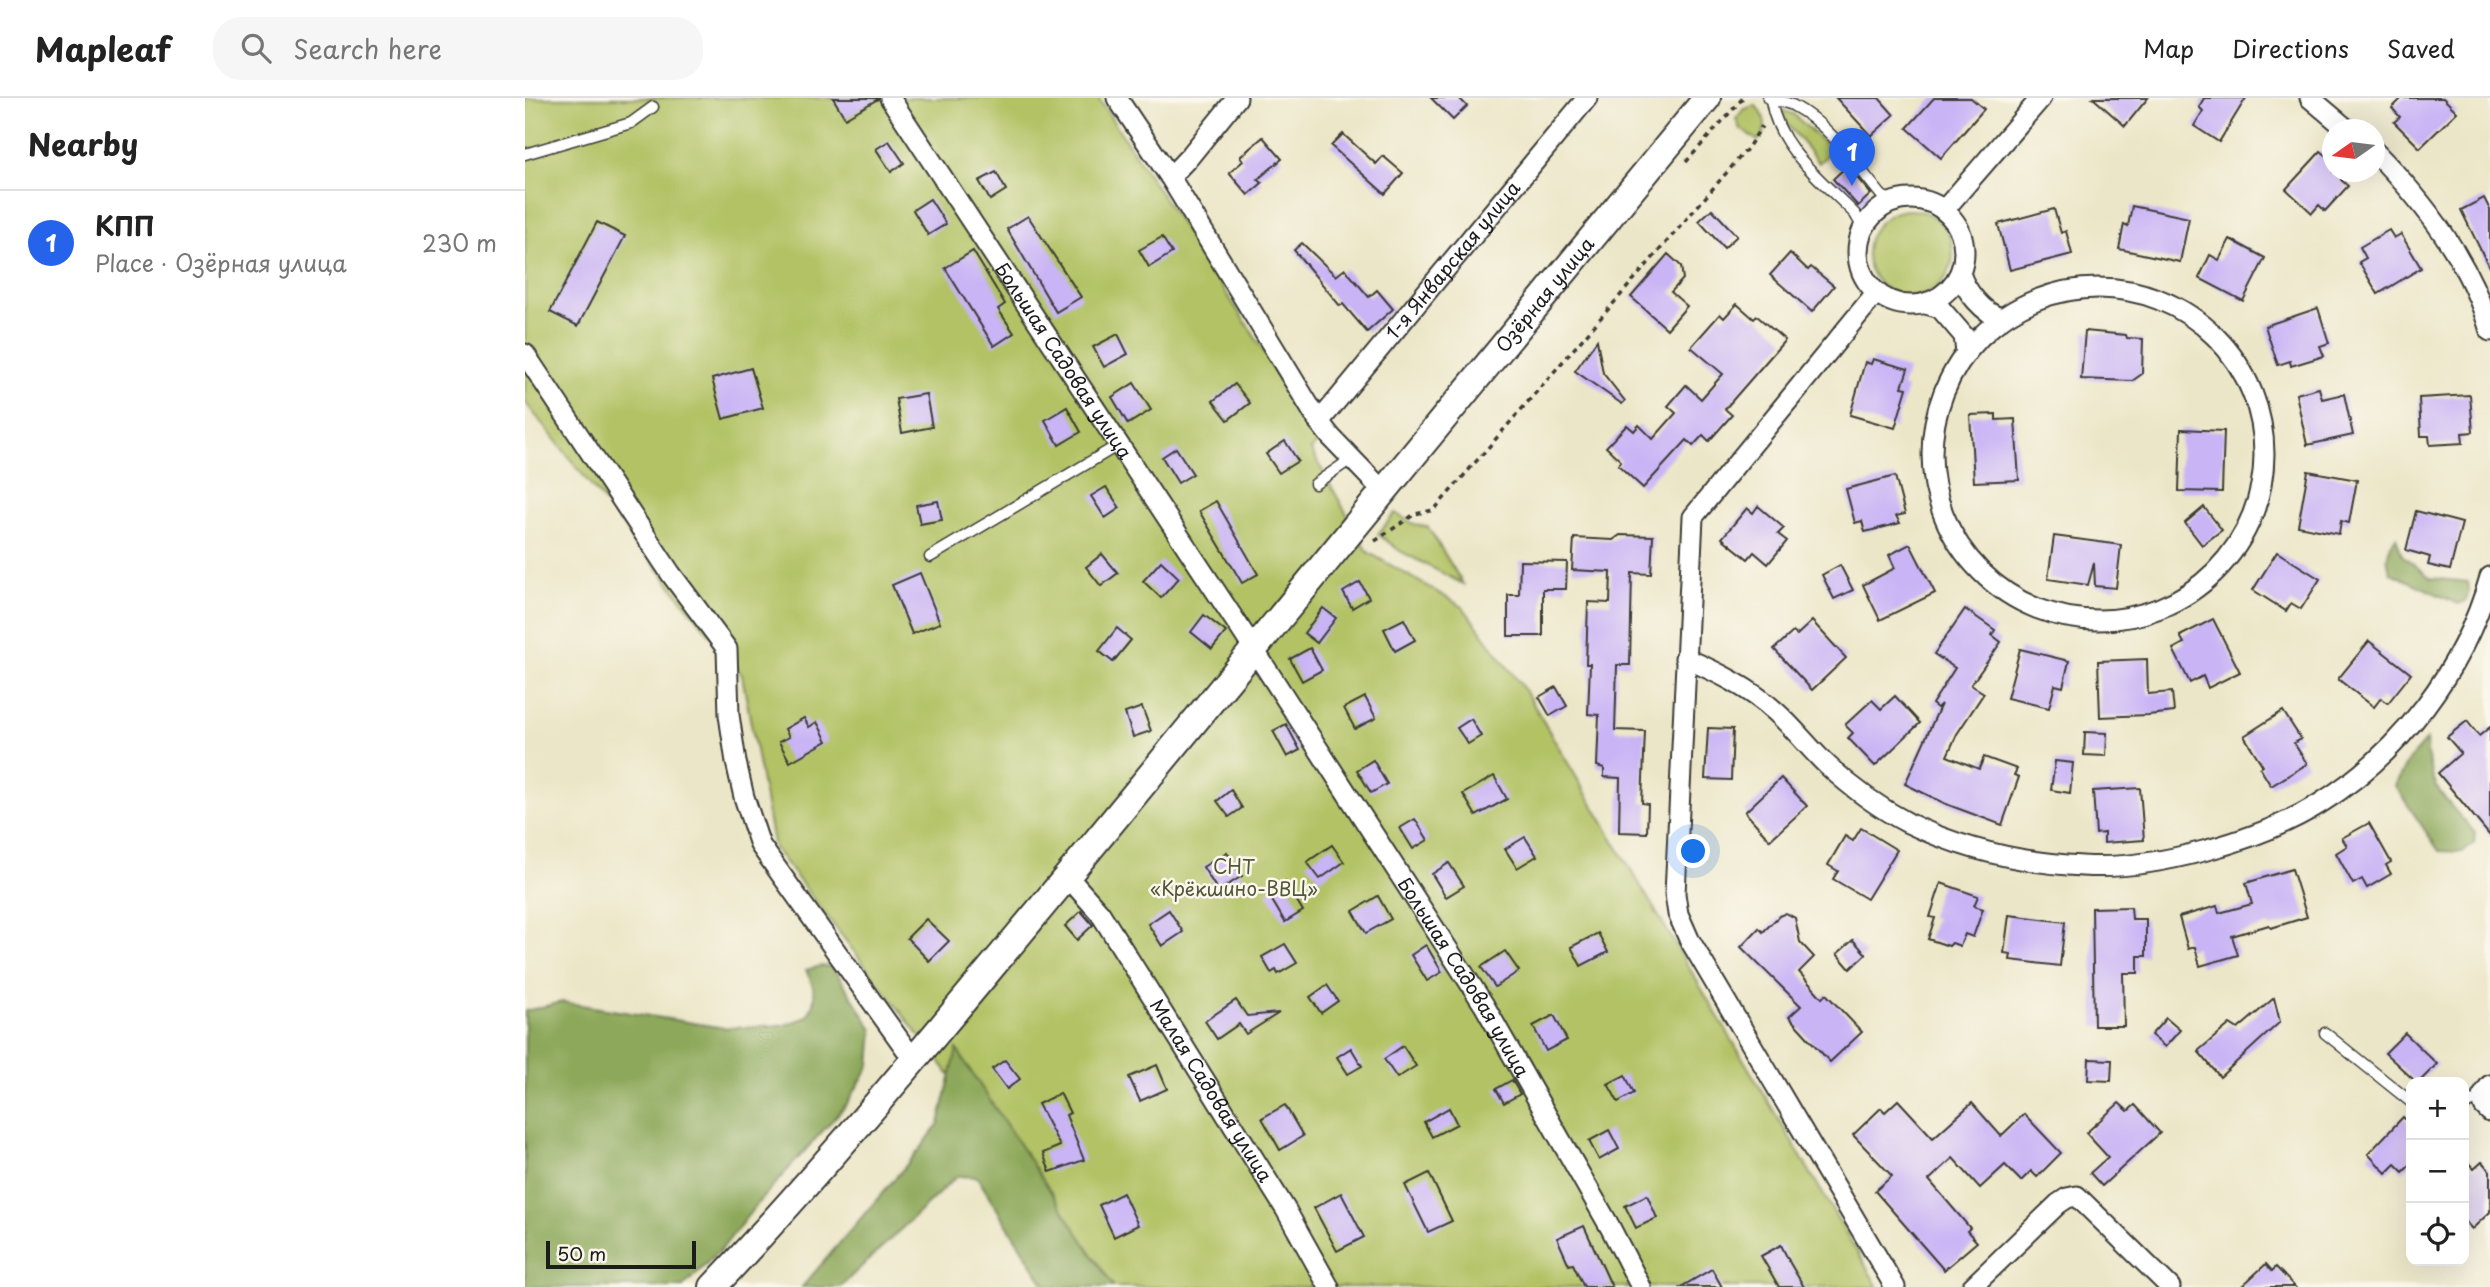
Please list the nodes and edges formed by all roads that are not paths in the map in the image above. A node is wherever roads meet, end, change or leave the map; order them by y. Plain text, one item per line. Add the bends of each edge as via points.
1 (890, 98) edge
2 (1117, 98) edge
3 (1237, 98) edge
4 (1587, 98) edge
5 (1707, 98) edge
6 (2041, 98) edge
7 (2310, 98) edge
8 (1769, 99) edge
9 (653, 107) dead end
10 (2335, 119) edge
11 (525, 154) edge
12 (2385, 162) edge
13 (1170, 177) junction
14 (1893, 202) junction
15 (1944, 210) junction
16 (1863, 228) junction
17 (1960, 273) junction
18 (1876, 293) junction
19 (1926, 304) junction
20 (2002, 318) junction
21 (2490, 331) edge
22 (1966, 353) junction
23 (525, 354) edge
24 (1319, 422) junction
25 (1119, 444) junction
26 (1351, 459) junction
27 (1315, 484) dead end
28 (1383, 491) junction
29 (930, 557) dead end
30 (2490, 577) edge
31 (1255, 650) junction
32 (1685, 658) junction
33 (1067, 876) junction
34 (2325, 1033) dead end
35 (913, 1059) junction
36 (2406, 1098) edge
37 (2488, 1098) edge
38 (2469, 1104) edge
39 (713, 1287) edge
40 (1329, 1287) edge
41 (1641, 1287) edge
42 (1895, 1287) edge
43 (1972, 1287) edge
44 (2169, 1287) edge

1 - 25 street, Большая Садовая улица
2 - 13 street
3 - 13 street
4 - 24 street, 1-я Январская улица
5 - 28 main road, Озёрная улица
6 - 15 street
7 - 10 street
8 - 14 lane via 1804,112 1882,196
8 - 16 lane via 1788,143
9 - 11 lane via 631,123
12 - 21 street via 2438,223
13 - 24 street
14 - 15 street via 1919,200
14 - 16 street
15 - 17 street via 1954,220 1964,246
16 - 18 street via 1859,263
17 - 19 street via 1947,292
17 - 20 street via 1985,310
18 - 19 street via 1900,305
18 - 32 street via 1693,517
19 - 22 street via 1940,308 1964,336
20 - 22 street
20 - 22 street via 2050,294 2114,288 2176,307 2227,348 2257,405 2264,437 2264,470 2246,532 2205,582 2148,614 2091,621 2035,609 1986,578 1950,532 1933,477 1935,419 1943,391
23 - 35 street via 671,574 727,649 736,762 760,845
24 - 26 street
25 - 29 lane
25 - 31 street, Большая Садовая улица
26 - 27 lane
26 - 28 street
28 - 31 main road, Озёрная улица
30 - 32 street via 2471,630 2440,684 2394,743 2349,783 2318,805 2232,844 2140,863 2083,866 2014,857 1944,840 1867,797 1749,691
31 - 33 main road, Озёрная улица
31 - 41 street, Большая Садовая улица via 1484,1004
32 - 42 street via 1675,894 1678,914
33 - 35 main road, Озёрная улица
33 - 40 street, Малая Садовая улица via 1100,913 1286,1210
34 - 36 lane
35 - 39 main road, Озёрная улица
37 - 38 lane
43 - 44 street via 2057,1203 2077,1196

